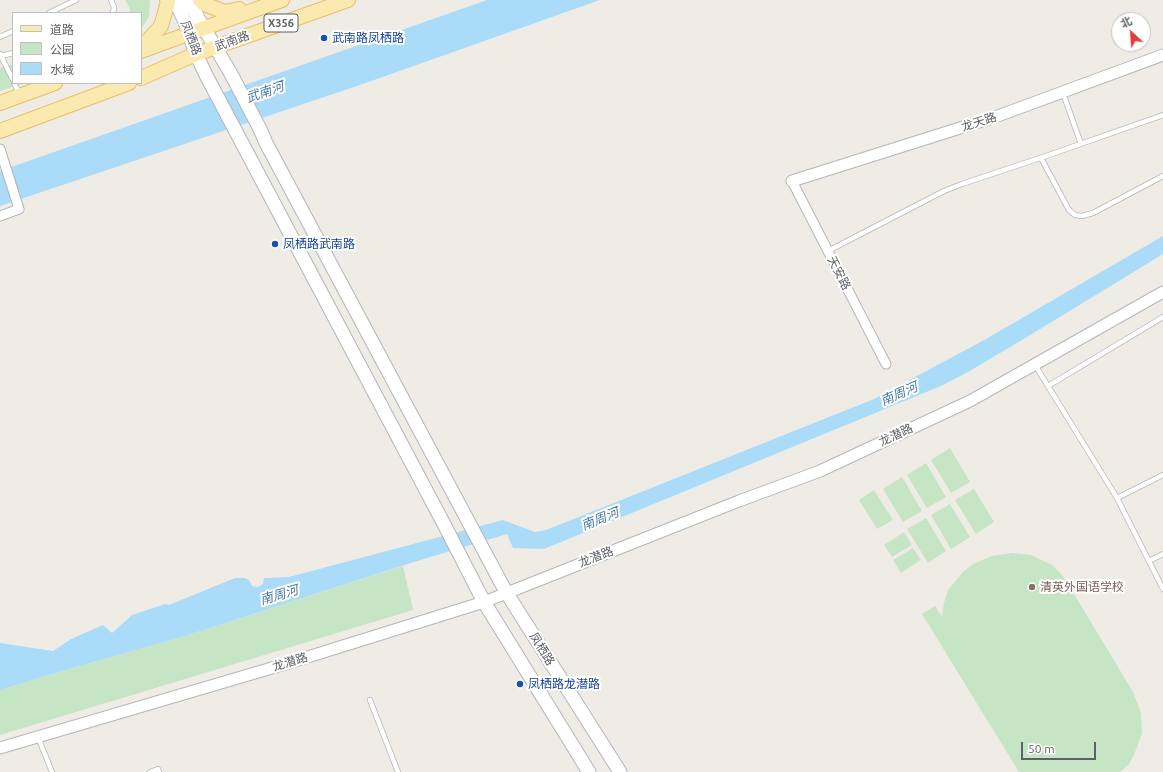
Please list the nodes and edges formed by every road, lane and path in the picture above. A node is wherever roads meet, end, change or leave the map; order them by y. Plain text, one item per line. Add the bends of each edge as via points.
1 (76, 0) edge
2 (111, 0) edge
3 (167, 0) edge
4 (175, 0) edge
5 (189, 0) edge
6 (200, 0) edge
7 (348, 0) edge
8 (278, 1) edge
9 (51, 12) edge
10 (114, 12) edge
11 (203, 28) junction
12 (12, 31) edge
13 (190, 33) junction
14 (0, 37) edge
15 (142, 46) edge
16 (215, 48) junction
17 (142, 51) edge
18 (12, 53) edge
19 (196, 54) junction
20 (1, 55) edge
21 (1163, 55) edge
22 (12, 78) edge
23 (142, 78) edge
24 (15, 84) edge
25 (52, 84) edge
26 (125, 84) edge
27 (1063, 92) junction
28 (21, 96) junction
29 (0, 104) edge
30 (1163, 115) edge
31 (0, 131) edge
32 (1080, 144) junction
33 (0, 149) edge
34 (1041, 158) junction
35 (1163, 176) edge
36 (792, 181) joint
37 (0, 216) edge
38 (828, 251) junction
39 (1163, 292) edge
40 (1163, 317) edge
41 (886, 364) dead end
42 (1035, 365) junction
43 (1048, 386) junction
44 (1163, 475) edge
45 (1117, 498) junction
46 (1163, 554) edge
47 (1151, 560) dead end
48 (1163, 589) edge
49 (506, 592) junction
50 (484, 602) junction
51 (370, 700) dead end
52 (38, 737) junction
53 (0, 748) edge
54 (52, 772) edge
55 (150, 772) edge
56 (159, 772) edge
57 (398, 772) edge
58 (589, 772) edge
59 (620, 772) edge

1 - 9 lane
2 - 10 lane
3 - 15 main road via 161,26
4 - 13 main road, 凤栖路
5 - 11 main road, 凤栖路
6 - 8 main road via 225,12
7 - 16 main road, 武南路 / X356
8 - 11 main road, 武南路 / X356
11 - 13 main road, 武南路 / X356
11 - 16 main road, 凤栖路
12 - 14 lane
13 - 17 main road, 武南路 / X356
13 - 19 main road, 凤栖路
16 - 19 main road, 武南路 / X356
16 - 49 main road, 凤栖路
18 - 20 lane
19 - 23 main road, 武南路 / X356
19 - 50 main road, 凤栖路
20 - 22 lane
21 - 27 street, 龙天路
24 - 28 lane
25 - 28 main road
26 - 31 main road
27 - 32 lane
27 - 36 street, 龙天路 via 995,117
28 - 29 main road
30 - 32 lane
32 - 34 lane
33 - 37 street via 19,209
34 - 35 lane via 1069,210 1075,215 1093,213
34 - 38 lane via 944,191
36 - 38 street, 天安路
38 - 41 street, 天安路
39 - 42 street, 龙潜路
40 - 43 lane
42 - 43 lane
42 - 49 street, 龙潜路 via 970,401 820,471
43 - 45 lane
44 - 45 lane
45 - 48 lane
46 - 47 lane
49 - 50 street, 龙潜路
49 - 59 main road, 凤栖路
50 - 52 street, 龙潜路
50 - 58 main road, 凤栖路
51 - 57 lane
52 - 53 street, 龙潜路
52 - 54 lane
55 - 56 lane via 158,769

